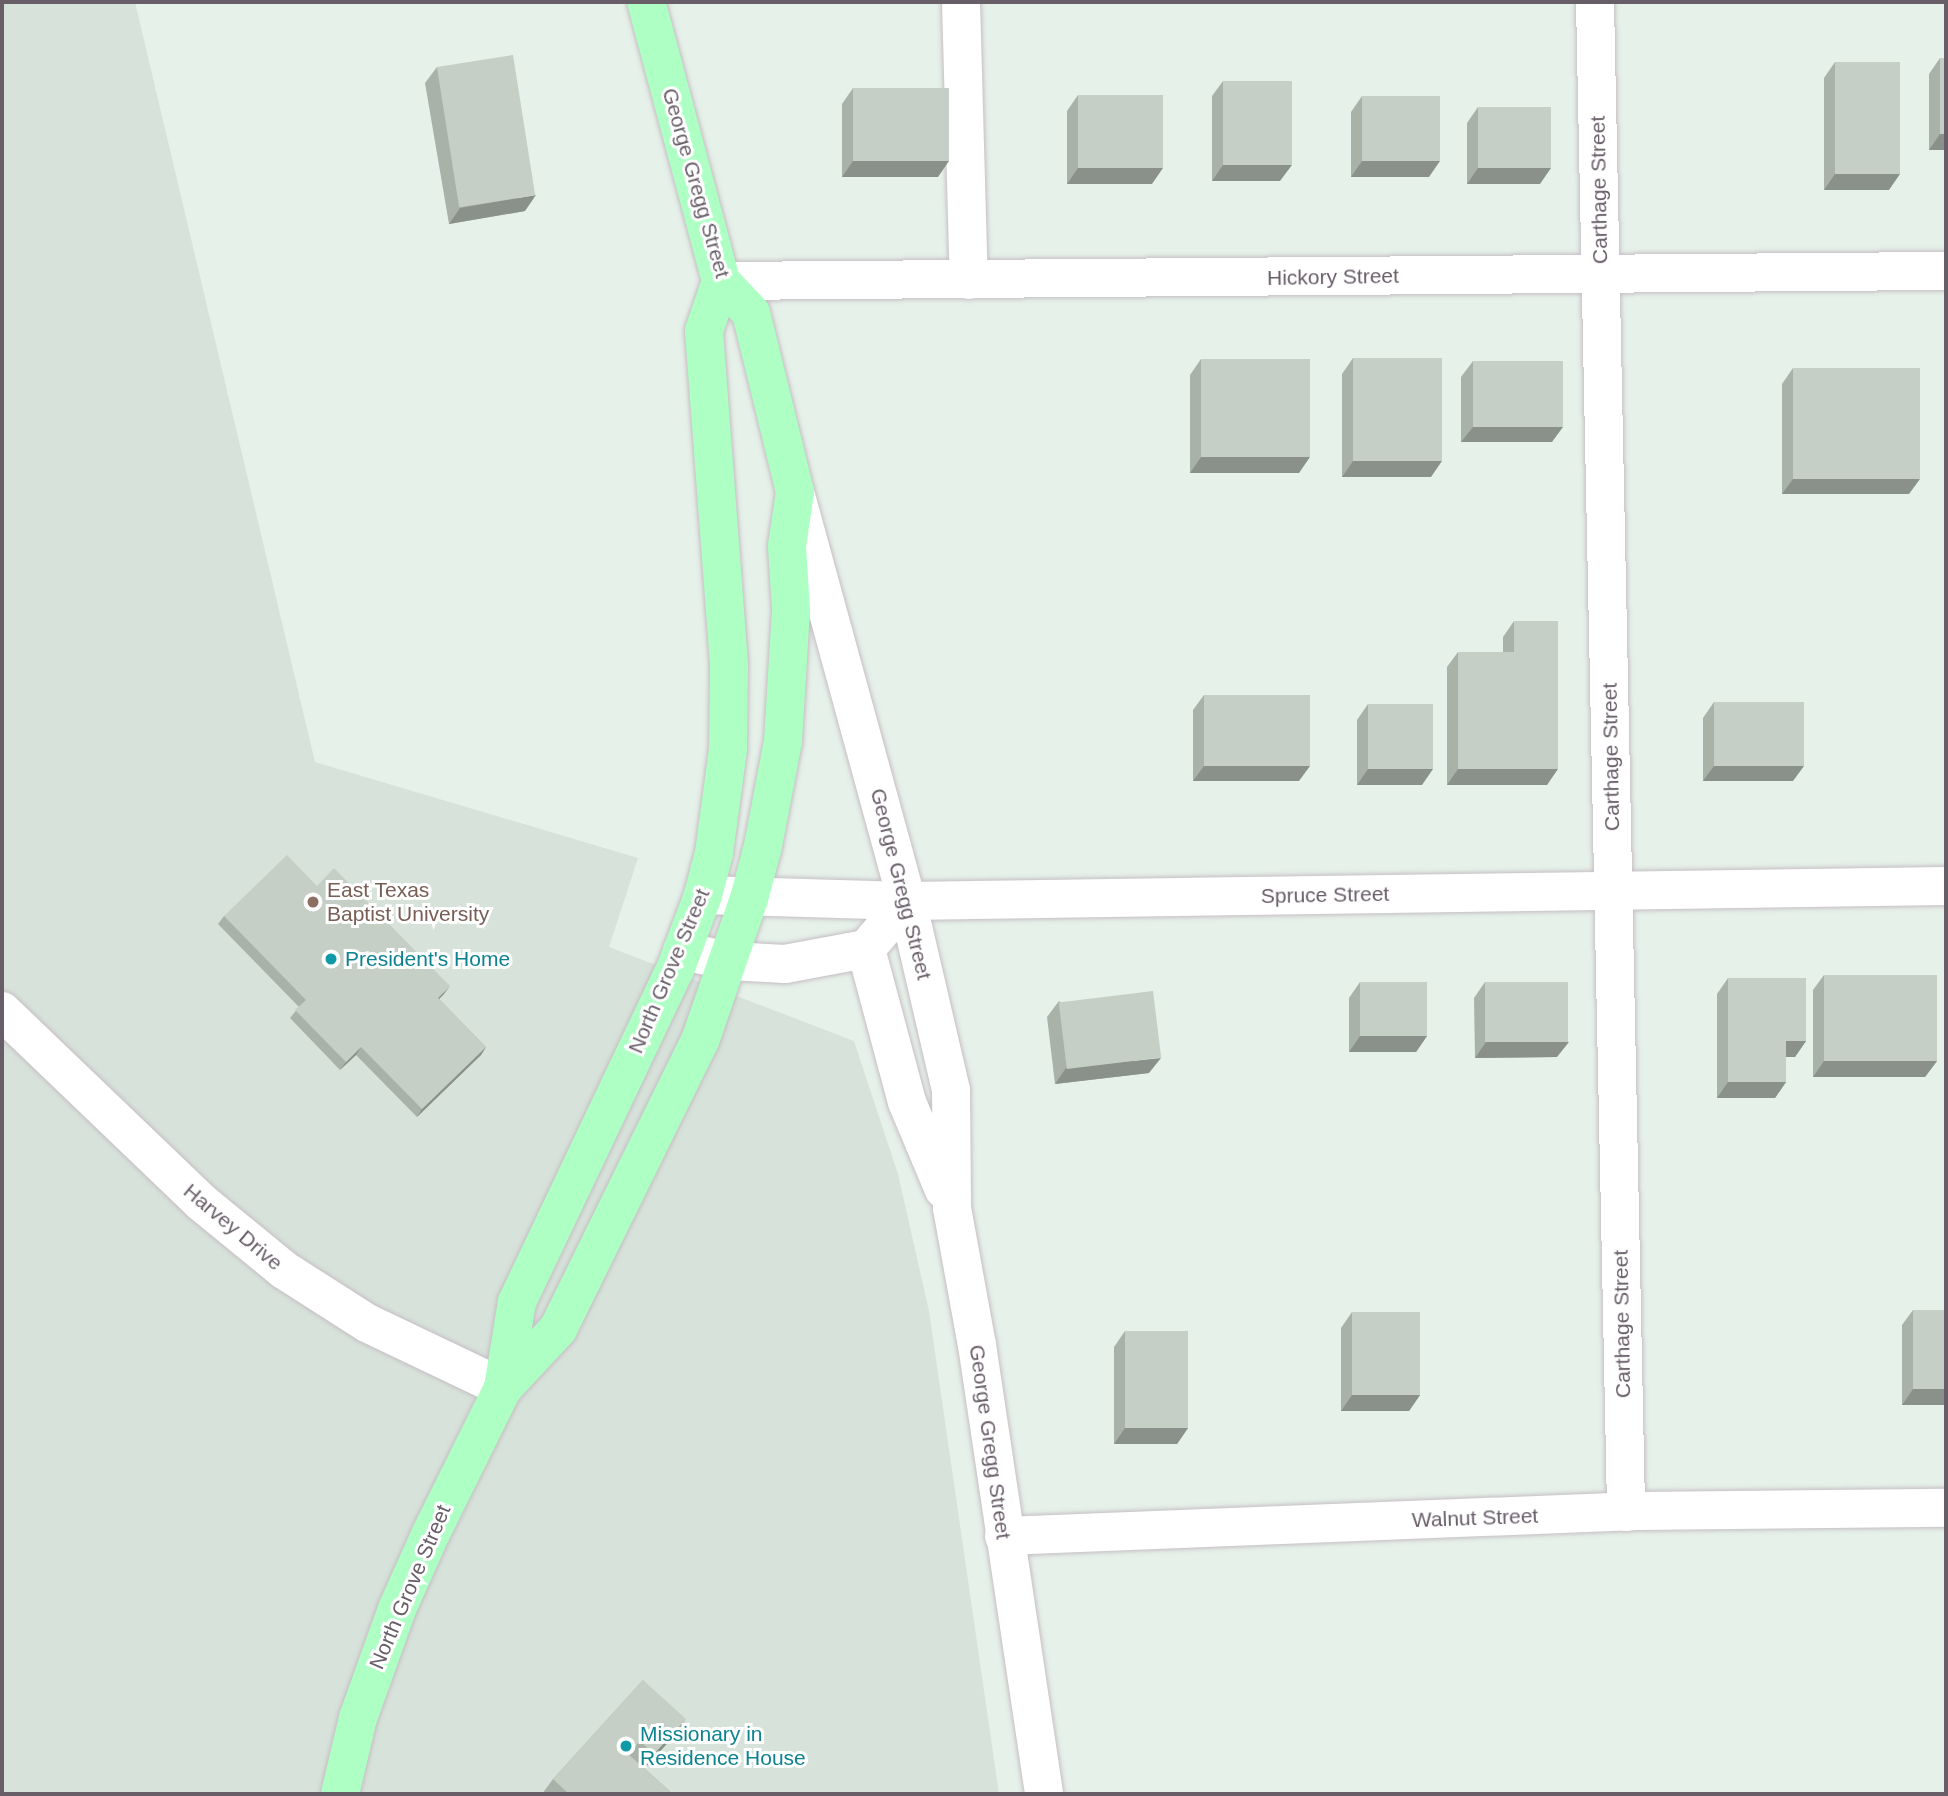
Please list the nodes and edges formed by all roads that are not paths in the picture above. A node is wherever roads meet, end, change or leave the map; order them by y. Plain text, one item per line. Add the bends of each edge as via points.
1 (646, 2) edge
2 (961, 2) edge
3 (1595, 2) edge
4 (1946, 271) edge
5 (1601, 274) junction
6 (969, 280) junction
7 (721, 281) junction
8 (795, 492) junction
9 (1946, 886) edge
10 (1614, 891) junction
11 (703, 895) junction
12 (749, 899) junction
13 (907, 901) junction
14 (866, 949) junction
15 (682, 951) junction
16 (730, 961) junction
17 (2, 1011) edge
18 (952, 1208) junction
19 (503, 1388) junction
20 (1946, 1508) edge
21 (1626, 1512) junction
22 (1004, 1536) junction
23 (340, 1794) edge
24 (1044, 1794) edge

1 - 7 main road, George Gregg Street
2 - 6 street
3 - 5 street, Carthage Street
4 - 5 street, Hickory Street
5 - 6 street, Hickory Street
5 - 10 street, Carthage Street
6 - 7 street, Hickory Street
7 - 8 main road, George Gregg Street via 751,313
7 - 11 main road, North Grove Street via 704,331 726,596 728,749 721,813
8 - 12 main road, North Grove Street via 788,546 791,610 783,741
8 - 13 street, George Gregg Street
9 - 10 street, Spruce Street
10 - 13 street, Spruce Street
10 - 21 street, Carthage Street
11 - 12 street, Spruce Street
11 - 15 main road, North Grove Street
12 - 13 street, Spruce Street
12 - 16 main road, North Grove Street
13 - 14 street
13 - 18 street, George Gregg Street via 951,1090
14 - 16 street via 785,964
14 - 18 street via 907,1102
15 - 16 street
15 - 19 main road, North Grove Street via 517,1302
16 - 19 main road, North Grove Street via 700,1041 558,1329
17 - 19 street, Harvey Drive via 201,1202 284,1270 367,1323
18 - 22 street, George Gregg Street
19 - 23 main road, North Grove Street via 397,1608 358,1718
20 - 21 street, Walnut Street
21 - 22 street, Walnut Street
22 - 24 street, George Gregg Street

